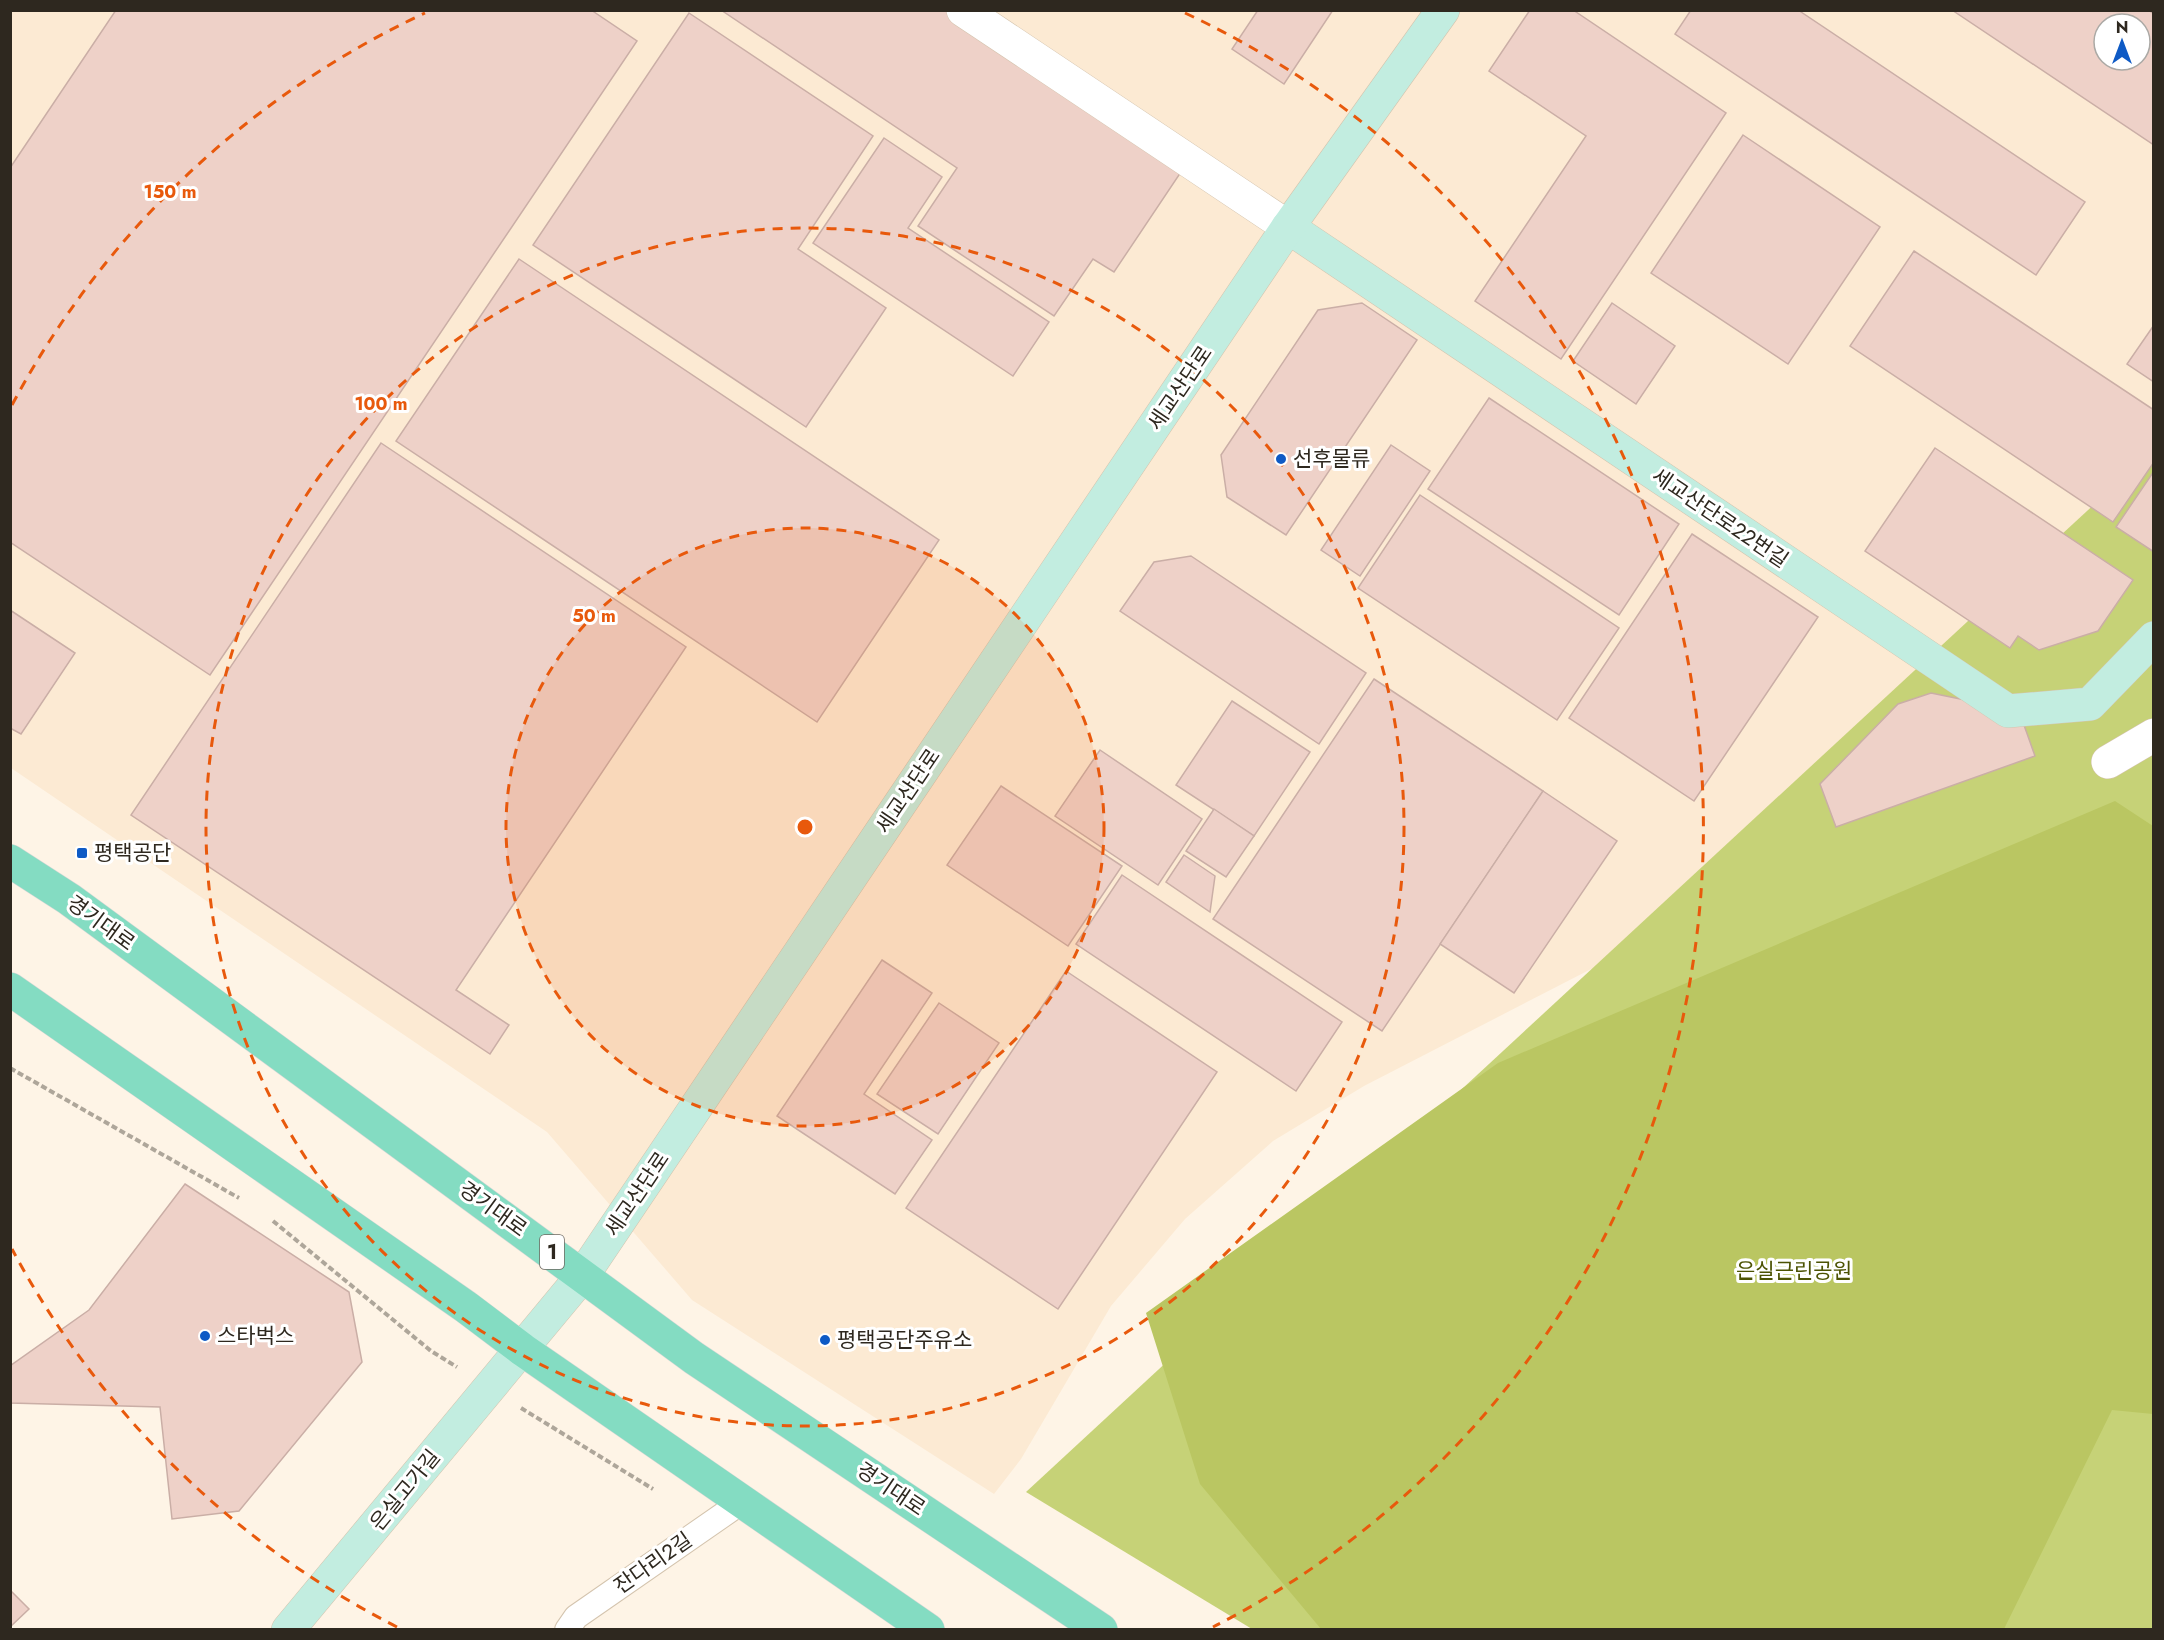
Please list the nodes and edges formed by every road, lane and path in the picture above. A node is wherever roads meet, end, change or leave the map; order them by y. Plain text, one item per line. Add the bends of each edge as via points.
1 (963, 10) edge
2 (1443, 10) edge
3 (1288, 227) junction
4 (2154, 638) edge
5 (2154, 735) edge
6 (2108, 762) dead end
7 (10, 861) edge
8 (10, 989) edge
9 (10, 1068) edge
10 (245, 1201) dead end
11 (264, 1214) dead end
12 (583, 1275) junction
13 (523, 1350) junction
14 (490, 1389) junction
15 (660, 1493) dead end
16 (743, 1501) junction
17 (288, 1629) edge
18 (567, 1629) edge
19 (928, 1629) edge
20 (1101, 1629) edge

1 - 3 street
2 - 3 street, 세교산단로
3 - 4 street, 세교산단로22번길 via 2008,711 2090,705
3 - 12 street, 세교산단로
5 - 6 street
7 - 12 main road, 경기대로 / 1 via 69,899
8 - 13 main road
9 - 10 path
11 - 14 path via 432,1351
12 - 13 street, 세교산단로 via 545,1317
12 - 20 main road, 경기대로 / 1 via 694,1358
13 - 14 street, 은실고가길
13 - 16 main road
14 - 15 path
14 - 17 street, 은실고가길
16 - 18 lane, 잔다리2길 via 576,1617
16 - 19 main road

